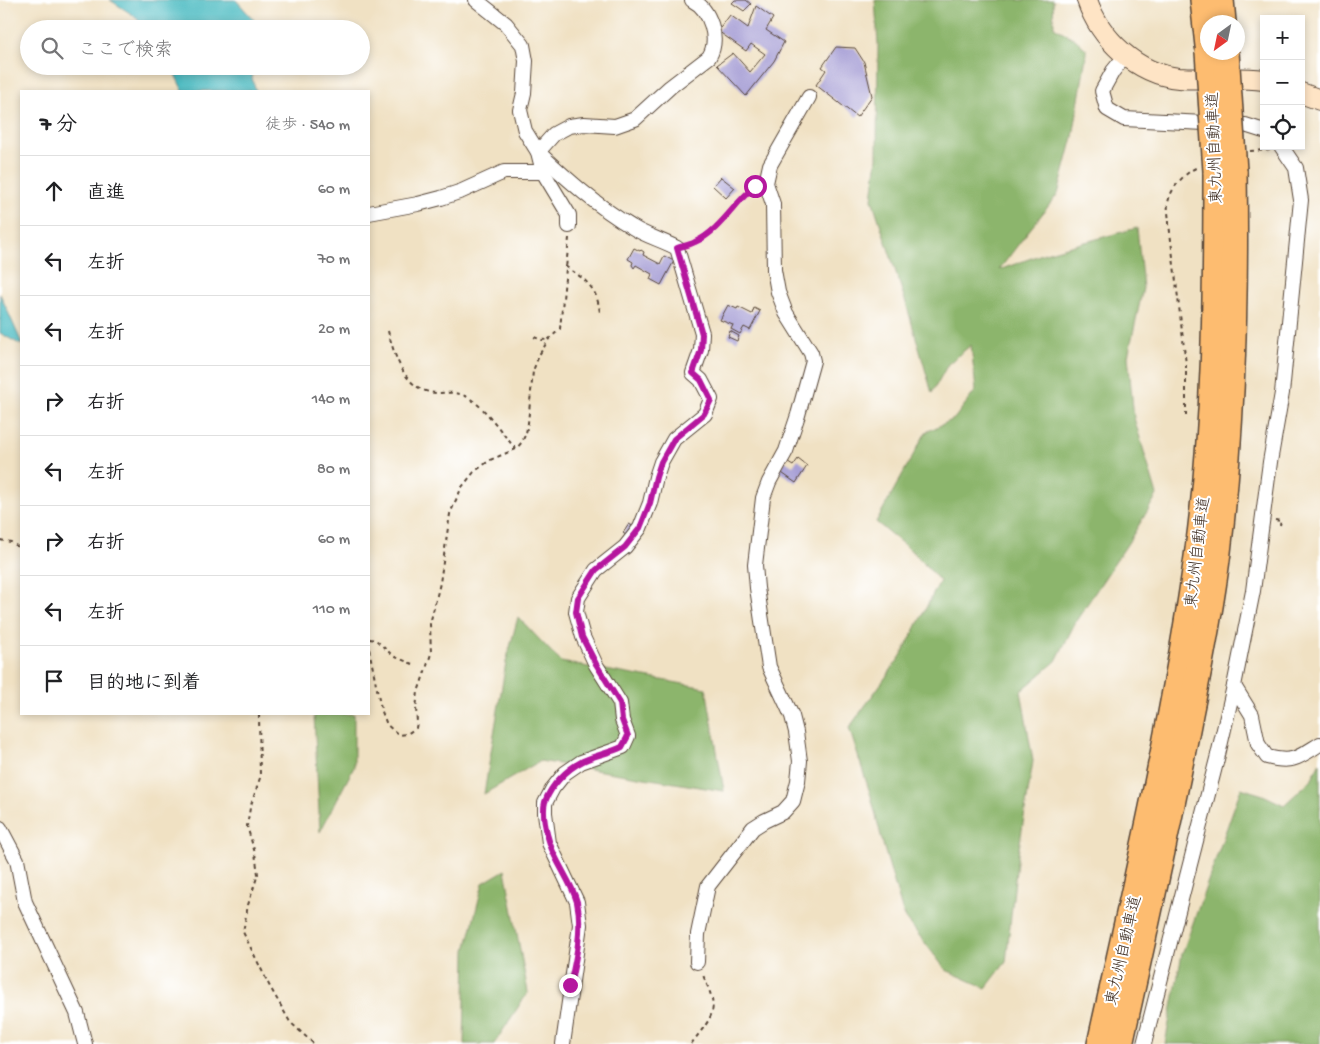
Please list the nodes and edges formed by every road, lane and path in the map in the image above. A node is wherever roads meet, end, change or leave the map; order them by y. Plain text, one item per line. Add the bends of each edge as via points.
1 (476, 0) edge
2 (692, 0) edge
3 (1087, 0) edge
4 (1203, 0) edge
5 (1221, 0) edge
6 (1205, 15) edge
7 (1222, 15) edge
8 (1126, 55) junction
9 (1209, 60) edge
10 (1226, 60) edge
11 (1260, 79) edge
12 (1305, 94) edge
13 (809, 97) dead end
14 (1320, 100) edge
15 (1260, 130) edge
16 (1260, 149) edge
17 (1284, 150) edge
18 (538, 152) junction
19 (1223, 165) junction
20 (543, 172) junction
21 (766, 183) junction
22 (370, 213) edge
23 (569, 226) joint
24 (677, 248) junction
25 (565, 266) junction
26 (600, 313) dead end
27 (388, 332) dead end
28 (534, 338) dead end
29 (549, 339) junction
30 (1186, 416) dead end
31 (516, 449) junction
32 (0, 540) edge
33 (20, 548) edge
34 (370, 639) edge
35 (370, 654) edge
36 (415, 666) dead end
37 (1234, 686) junction
38 (259, 715) edge
39 (1320, 744) edge
40 (0, 828) edge
41 (697, 962) joint
42 (85, 1044) edge
43 (314, 1044) edge
44 (563, 1044) edge
45 (691, 1044) edge
46 (1100, 1044) edge
47 (1120, 1044) edge
48 (1144, 1044) edge

1 - 18 street via 506,24 523,45 526,61 520,110 525,131
2 - 18 street via 700,4 711,25 714,43 709,57 635,119 615,126 570,126 554,134
3 - 8 main road via 1100,26
4 - 6 highway
5 - 7 highway
8 - 11 main road via 1149,69 1177,78
8 - 15 street via 1102,91 1107,110 1124,119 1245,124
9 - 19 highway, 東九州自動車道, bridge
10 - 19 highway, 東九州自動車道, bridge
12 - 14 main road
13 - 21 street via 770,165
16 - 19 path
17 - 37 street via 1296,168 1301,200 1282,392 1253,591
18 - 20 street
18 - 24 street via 629,226
19 - 30 path via 1192,169 1175,186 1168,202 1186,364
19 - 46 highway, 東九州自動車道 via 1208,450 1198,555 1164,754
19 - 47 highway, 東九州自動車道 via 1236,265 1233,363 1218,553 1183,755
20 - 22 street via 504,172 441,198
20 - 23 street via 569,214
21 - 24 path via 744,194 717,226 696,242
21 - 41 street via 773,204 774,270 778,292 813,361 786,452 763,498 755,565 769,667 792,716 800,761 793,801 783,812 753,828 708,886 698,934
23 - 25 path
24 - 44 street via 702,334 701,350 693,373 701,380 711,400 704,414 674,439 661,462 640,528 625,547 596,570 578,598 576,612 582,637 620,703 628,736 622,747 581,762 565,773 545,803 549,843 577,902 580,925
25 - 26 path via 593,288
25 - 29 path via 560,329
27 - 31 path via 397,360 412,383 426,390 468,397 492,419
28 - 29 path
29 - 31 path via 533,371 526,433
31 - 35 path via 490,460 474,472 462,487 450,514 440,583 430,624 431,654 418,692 416,728 407,734 399,735 387,725 378,700
32 - 33 path
34 - 36 path via 376,640 393,656
37 - 39 street via 1252,716 1258,744 1267,757 1282,761 1298,758
37 - 48 street
38 - 43 path via 260,778 247,826 258,874 243,932 290,1022
40 - 42 street via 17,860 25,902 77,1013
41 - 45 path via 714,1004 710,1020

